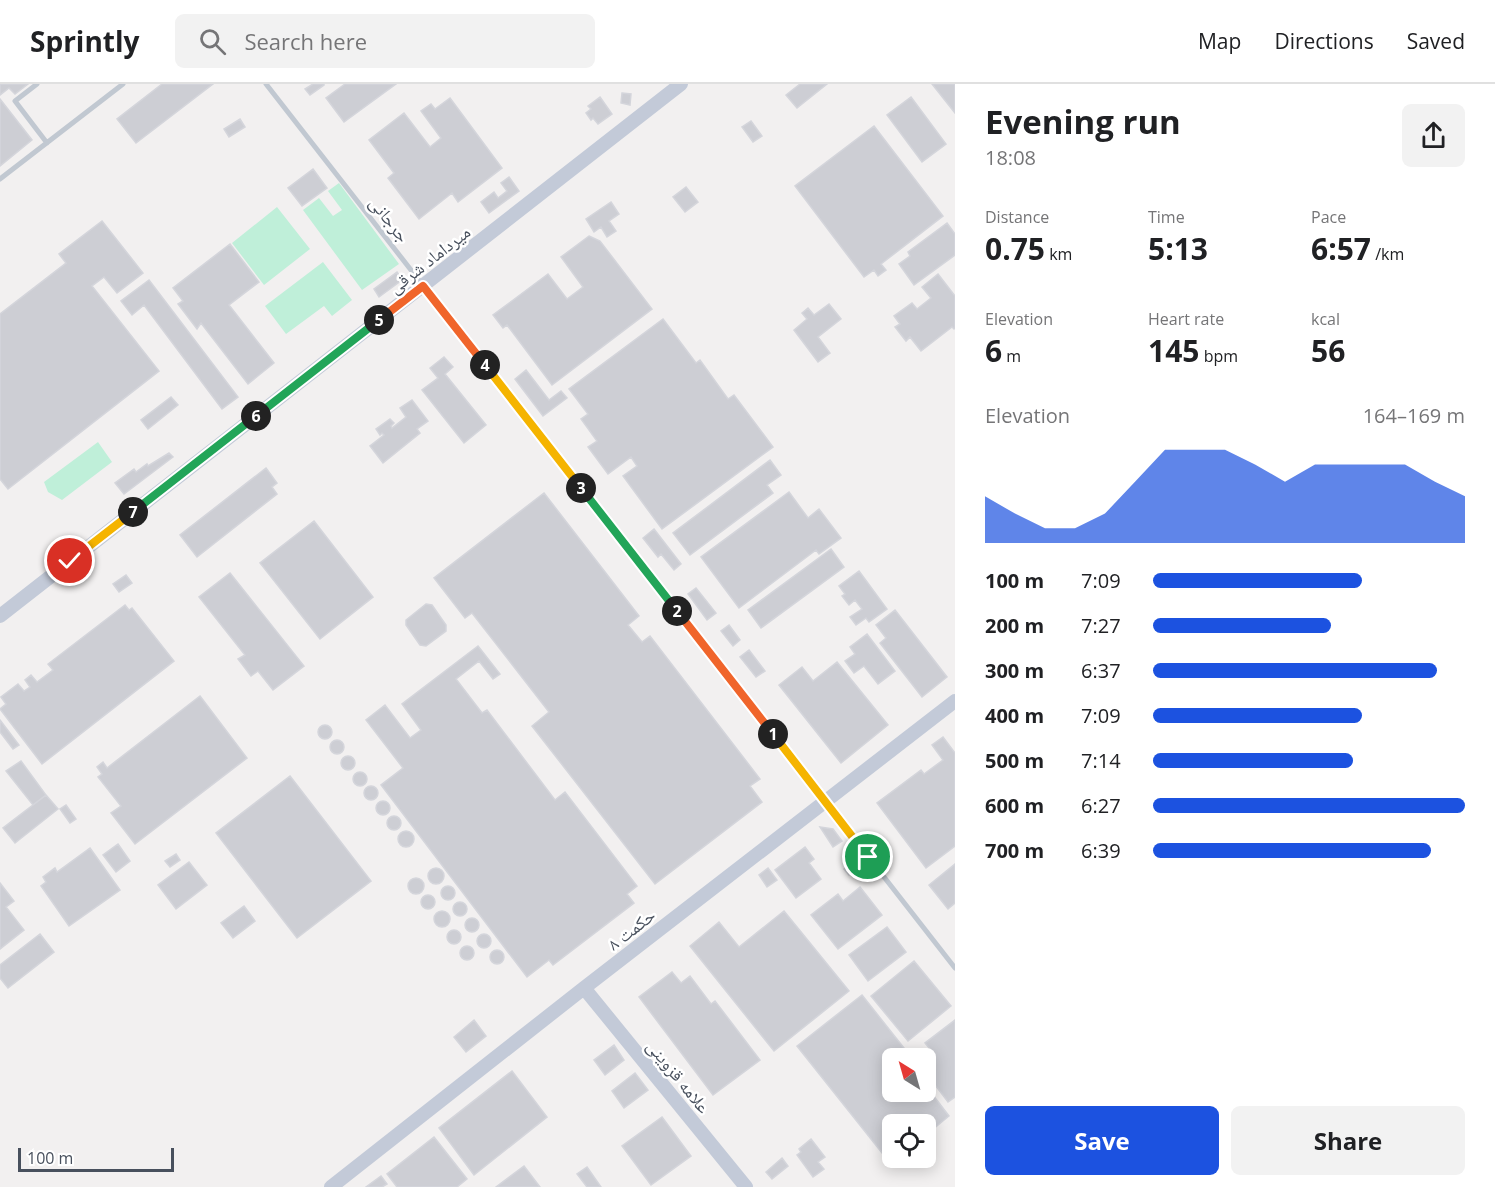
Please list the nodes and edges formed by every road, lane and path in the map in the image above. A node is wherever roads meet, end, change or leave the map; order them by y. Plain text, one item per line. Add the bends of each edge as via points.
1 (37, 84) edge
2 (123, 84) edge
3 (266, 84) edge
4 (681, 84) edge
5 (47, 143) junction
6 (0, 179) edge
7 (423, 286) junction
8 (0, 616) edge
9 (955, 701) edge
10 (825, 801) junction
11 (955, 968) edge
12 (584, 988) junction
13 (331, 1187) edge
14 (746, 1187) edge

1 - 5 lane via 15,101
2 - 5 lane
3 - 7 lane, جرجانی
4 - 7 street, میرداماد شرقی
5 - 6 lane
7 - 8 street, میرداماد شرقی
7 - 10 lane, جرجانی
9 - 10 street, حکمت ۸
10 - 11 lane, جرجانی
10 - 12 street, حکمت ۸
12 - 13 street, حکمت ۸
12 - 14 street, علامه قزوینی

